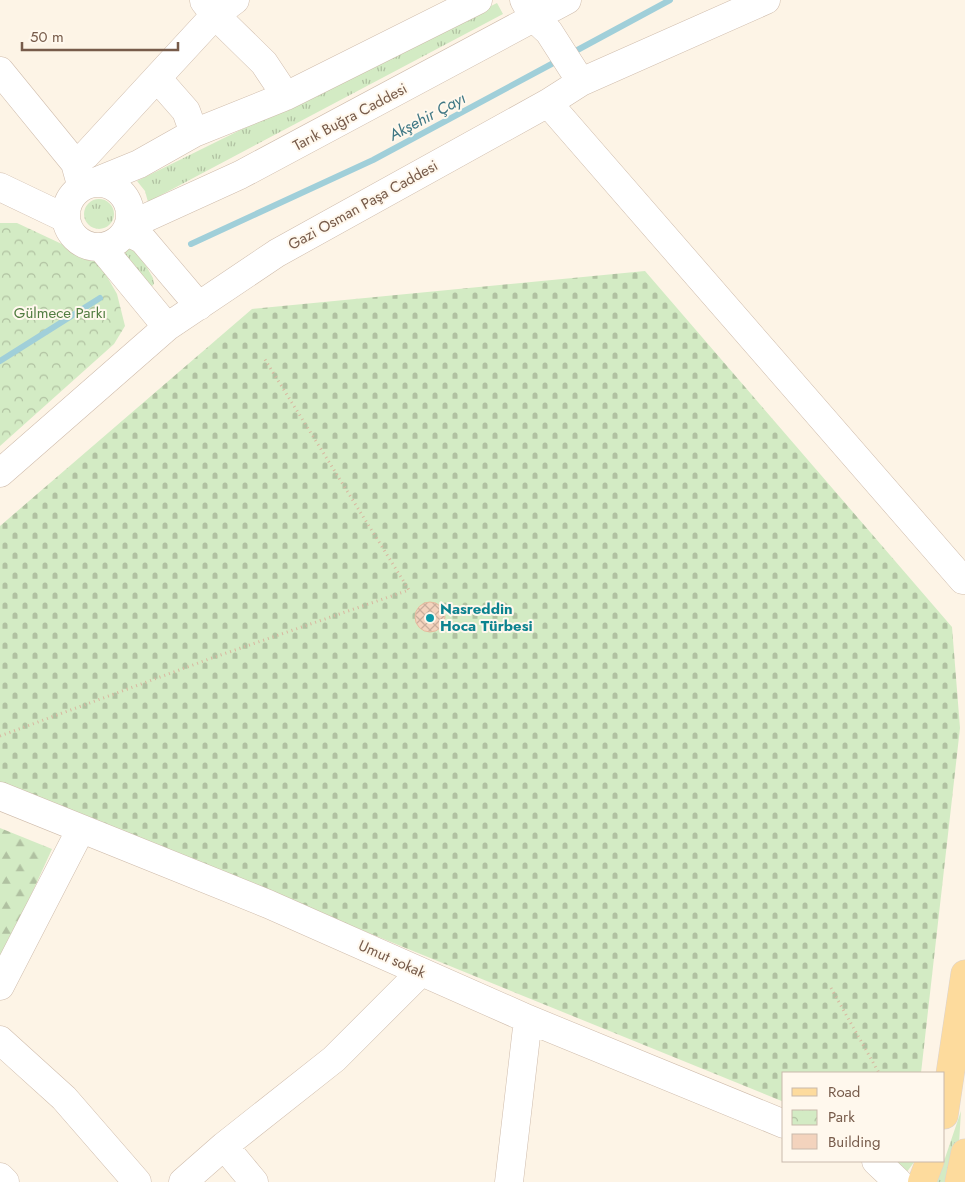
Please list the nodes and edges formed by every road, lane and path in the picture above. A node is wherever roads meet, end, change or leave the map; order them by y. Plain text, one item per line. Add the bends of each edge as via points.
1 (478, 0) edge
2 (567, 0) edge
3 (766, 0) edge
4 (218, 5) edge
5 (536, 17) edge
6 (0, 71) edge
7 (157, 78) junction
8 (581, 82) junction
9 (286, 96) junction
10 (548, 103) junction
11 (194, 133) junction
12 (82, 178) junction
13 (2, 192) edge
14 (65, 218) junction
15 (128, 229) junction
16 (102, 248) junction
17 (198, 306) junction
18 (167, 327) junction
19 (264, 358) dead end
20 (0, 473) edge
21 (964, 581) edge
22 (0, 736) edge
23 (0, 796) edge
24 (81, 829) junction
25 (421, 972) junction
26 (965, 974) edge
27 (0, 986) edge
28 (831, 988) dead end
29 (528, 1019) junction
30 (0, 1040) edge
31 (878, 1072) edge
32 (945, 1108) edge
33 (782, 1123) edge
34 (224, 1146) junction
35 (965, 1153) edge
36 (859, 1162) edge
37 (877, 1162) edge
38 (930, 1162) edge
39 (0, 1177) edge
40 (5, 1182) edge
41 (137, 1182) edge
42 (183, 1182) edge
43 (254, 1182) edge
44 (509, 1182) edge
45 (873, 1182) edge
46 (898, 1182) edge
47 (922, 1182) edge
48 (960, 1182) edge

1 - 9 street
2 - 5 street, Tarık Buğra Caddesi
3 - 8 street, Gazi Osman Paşa Caddesi
4 - 7 street
4 - 9 street
5 - 8 street
5 - 15 street, Tarık Buğra Caddesi via 240,175
6 - 12 street
7 - 11 street via 186,111
7 - 12 street via 86,155
8 - 10 street, Gazi Osman Paşa Caddesi
9 - 11 street
10 - 17 street, Gazi Osman Paşa Caddesi via 277,253
10 - 21 street
11 - 12 street via 139,164
12 - 14 street via 69,200
12 - 15 street via 108,184 122,194 130,209
13 - 14 street
14 - 16 street via 68,228 82,244
15 - 16 street via 116,243
15 - 17 street via 142,240
16 - 18 street
17 - 18 street, Gazi Osman Paşa Caddesi
18 - 20 street, Gazi Osman Paşa Caddesi
19 - 22 path via 409,590
23 - 24 street, Umut sokak
24 - 25 street, Umut sokak via 268,904
24 - 27 street
25 - 29 street, Umut sokak
25 - 34 street via 334,1059
26 - 32 main road
28 - 31 path
29 - 33 street, Umut sokak
29 - 44 street
30 - 41 street via 64,1098
34 - 42 street
34 - 43 street
35 - 48 main road
36 - 45 street
37 - 46 street
38 - 47 main road
39 - 40 street

